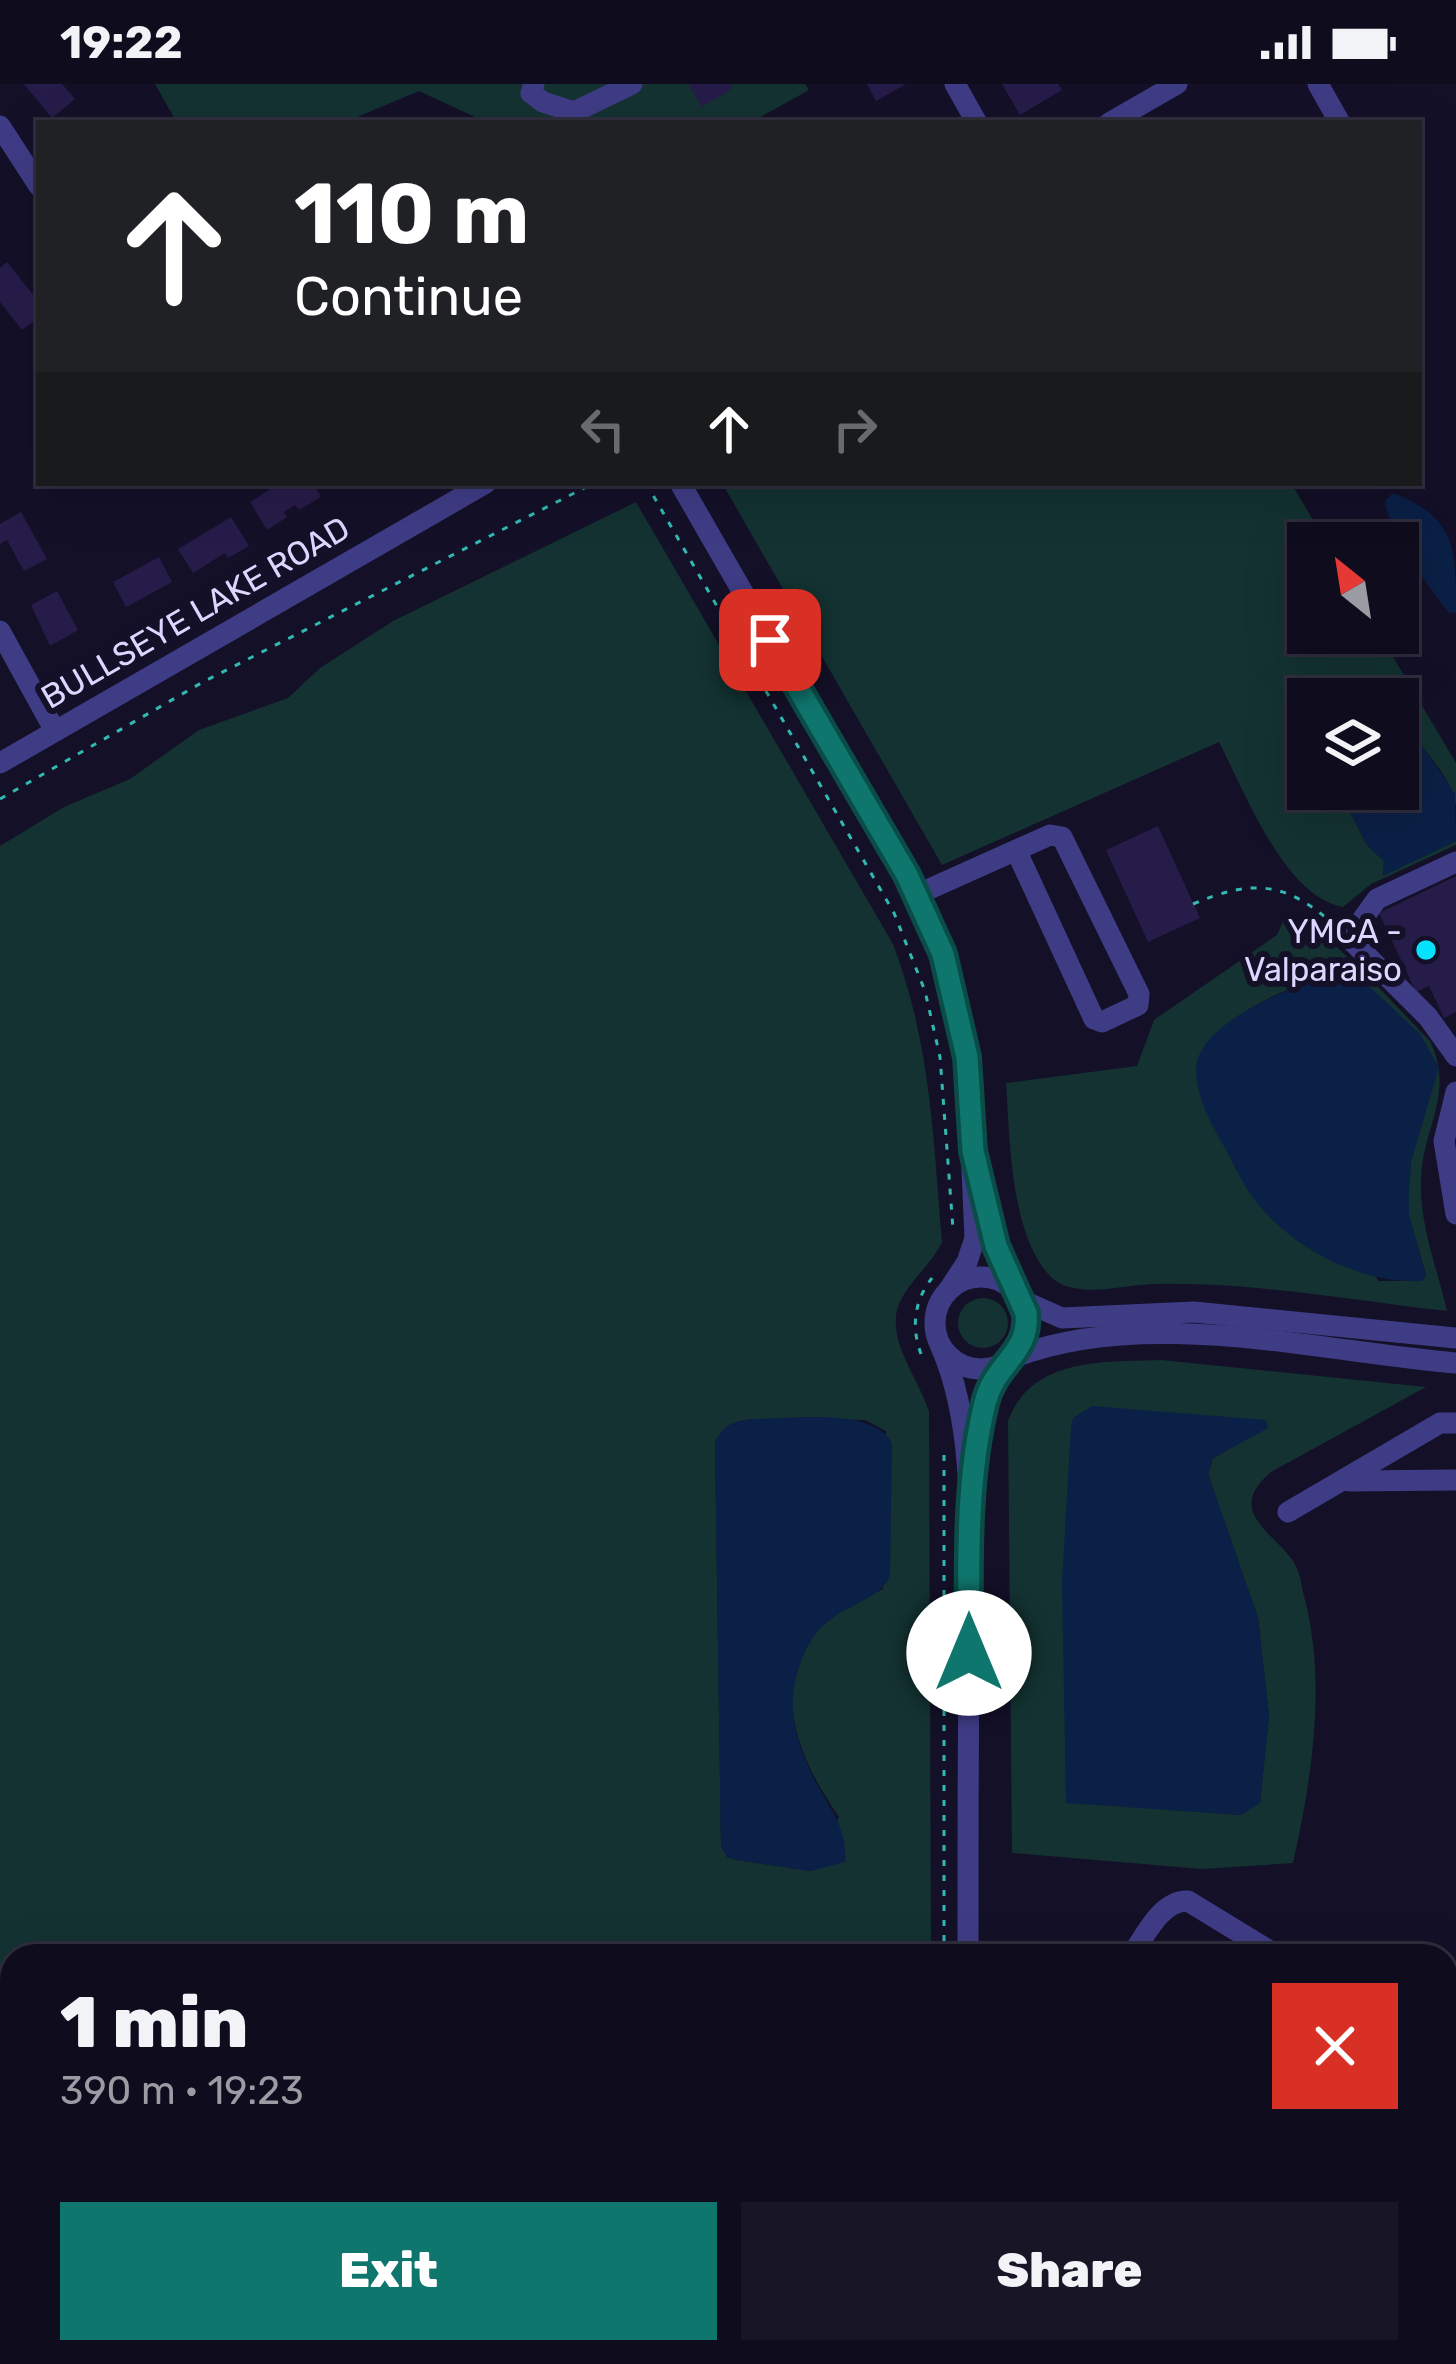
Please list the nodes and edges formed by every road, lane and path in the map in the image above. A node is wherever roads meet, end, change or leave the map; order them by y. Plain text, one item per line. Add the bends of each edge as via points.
1 (532, 84) edge
2 (632, 84) edge
3 (955, 84) edge
4 (1318, 84) edge
5 (1170, 86) edge
6 (975, 120) edge
7 (1113, 120) edge
8 (1338, 120) edge
9 (0, 126) edge
10 (36, 181) edge
11 (481, 486) edge
12 (588, 486) edge
13 (648, 486) edge
14 (682, 486) edge
15 (0, 631) edge
16 (55, 731) junction
17 (0, 764) edge
18 (0, 799) edge
19 (1016, 850) junction
20 (1456, 862) edge
21 (916, 895) junction
22 (1193, 904) dead end
23 (1349, 938) junction
24 (1456, 1056) edge
25 (1456, 1092) edge
26 (973, 1151) junction
27 (1456, 1214) edge
28 (954, 1245) dead end
29 (943, 1282) junction
30 (1016, 1294) junction
31 (1456, 1338) edge
32 (934, 1355) junction
33 (1006, 1361) junction
34 (1456, 1364) edge
35 (1456, 1423) edge
36 (944, 1439) dead end
37 (1456, 1480) edge
38 (1346, 1481) junction
39 (1288, 1512) dead end
40 (969, 1523) junction
41 (944, 1944) edge
42 (968, 1944) edge
43 (1141, 1944) edge
44 (1259, 1944) edge

1 - 2 street via 543,102 574,112
3 - 6 street
4 - 8 street
5 - 7 street
9 - 10 street
11 - 16 street, BULLSEYE LAKE ROAD
12 - 18 path via 203,682
13 - 28 path via 894,914 940,1057
14 - 21 street
15 - 16 street
16 - 17 street, BULLSEYE LAKE ROAD
19 - 19 street via 1094,1019 1138,1005 1062,837
19 - 21 street
20 - 23 street via 1377,899
21 - 26 street via 943,954 967,1057
22 - 23 path via 1245,886 1289,893
23 - 24 street
25 - 27 street via 1444,1141
26 - 29 street via 975,1238 967,1262
26 - 30 street
29 - 30 street via 977,1276
29 - 32 street
29 - 32 path via 922,1291 916,1310 918,1345
30 - 31 street via 1062,1318 1195,1312
30 - 33 street via 1027,1325
32 - 33 street via 976,1370
32 - 40 street via 952,1372
33 - 34 street via 1072,1339 1190,1335
33 - 40 street via 986,1398
35 - 38 street via 1440,1423
36 - 41 path
37 - 38 street
38 - 39 street
40 - 42 street
43 - 44 street via 1177,1900

